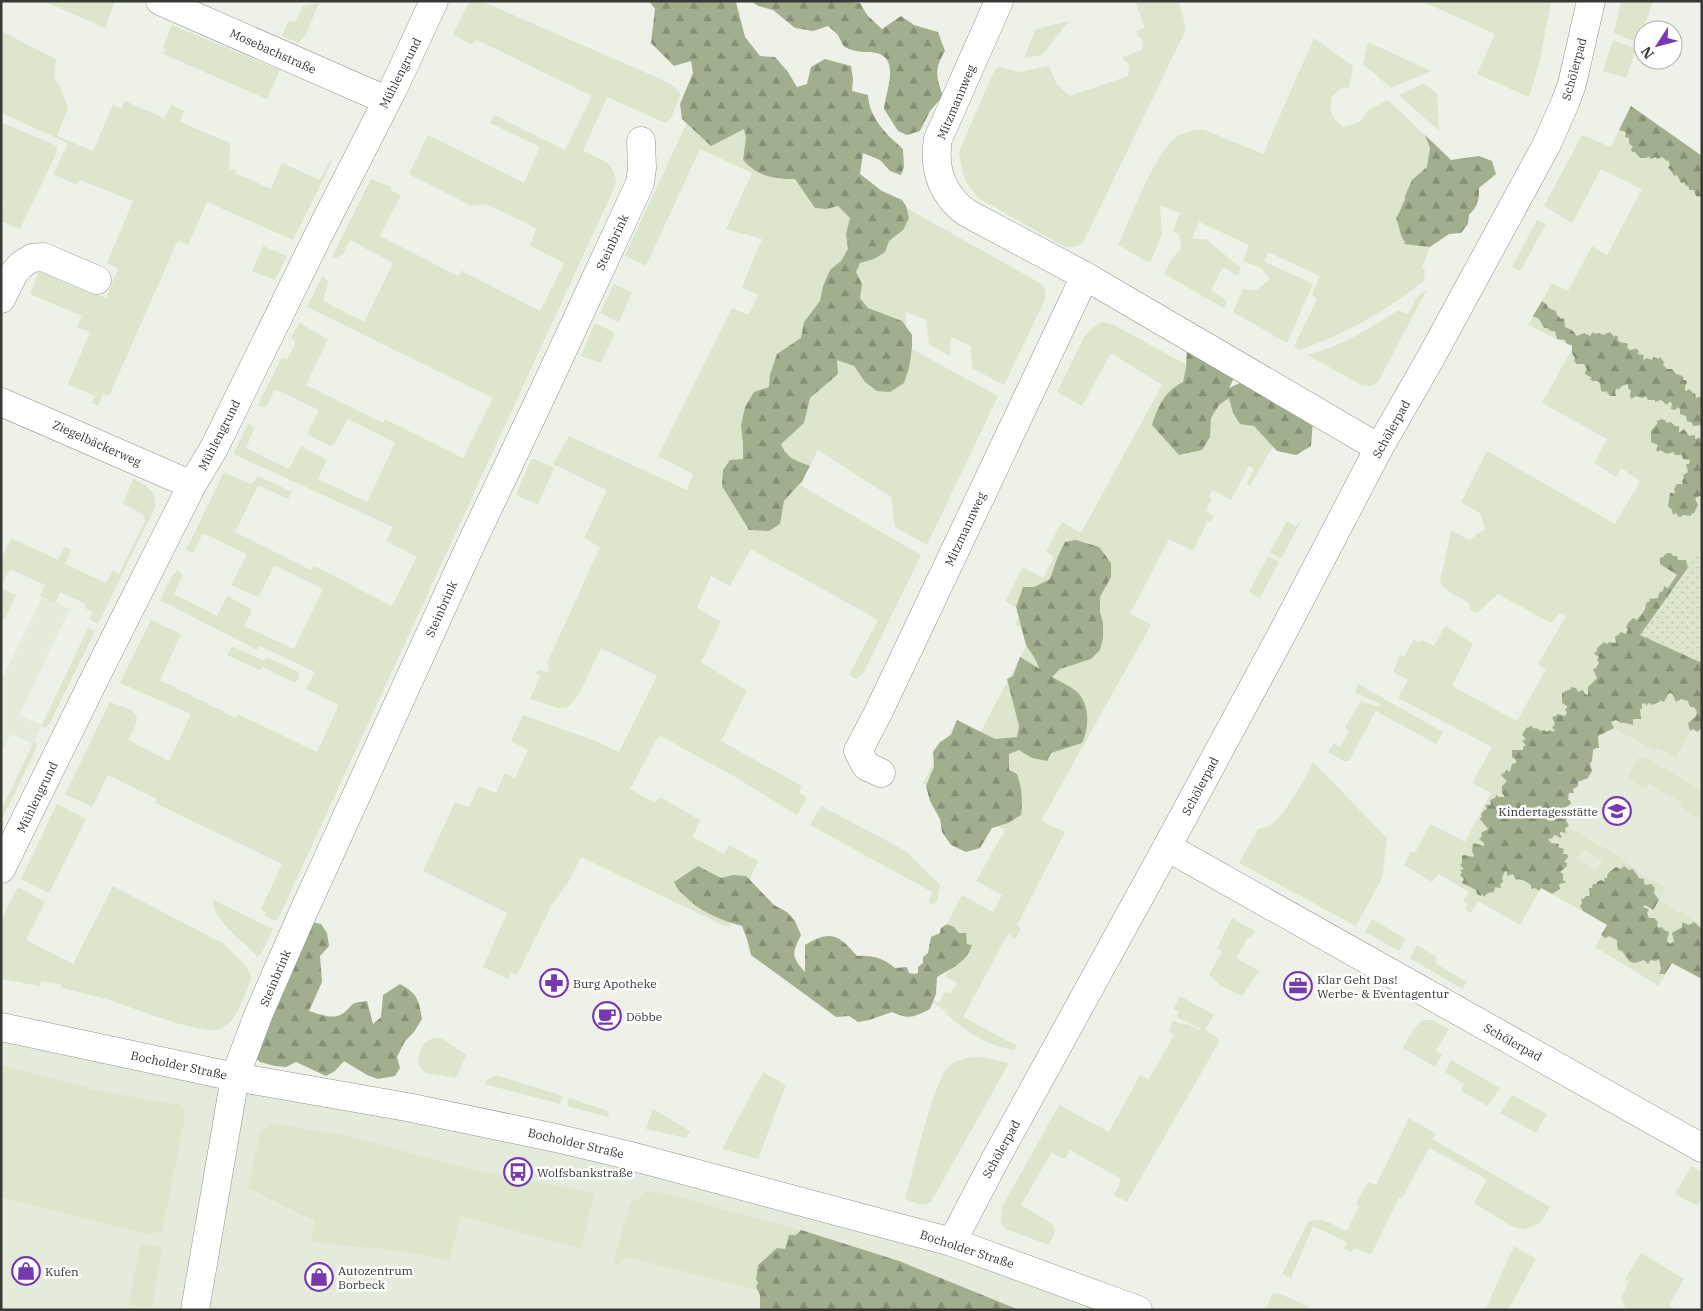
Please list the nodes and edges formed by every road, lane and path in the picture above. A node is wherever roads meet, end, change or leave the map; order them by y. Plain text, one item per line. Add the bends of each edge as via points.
1 (160, 1) edge
2 (434, 1) edge
3 (999, 1) edge
4 (1591, 1) edge
5 (386, 100) junction
6 (641, 140) dead end
7 (1085, 276) junction
8 (97, 280) dead end
9 (1, 299) edge
10 (1, 402) edge
11 (1379, 448) junction
12 (192, 486) junction
13 (881, 773) dead end
14 (1167, 847) junction
15 (1, 869) edge
16 (1, 1027) edge
17 (235, 1077) junction
18 (1702, 1148) edge
19 (952, 1242) junction
20 (195, 1310) edge
21 (1138, 1310) edge

1 - 5 street, Mosebachstraße
2 - 5 street, Mühlengrund
3 - 7 street, Mitzmannweg via 938,139 936,159 940,180 953,201 967,213
4 - 11 street, Schölerpad via 1572,84 1553,131
5 - 12 street, Mühlengrund via 214,448
6 - 17 street, Steinbrink via 640,182 466,552 305,908
7 - 11 street, Mitzmannweg
7 - 13 street, Mitzmannweg via 858,751 866,766
8 - 9 street via 42,257 32,258 17,268
10 - 12 street, Ziegelbäckerweg
11 - 14 street, Schölerpad
12 - 15 street, Mühlengrund
14 - 18 street, Schölerpad
14 - 19 street, Schölerpad
16 - 17 street, Bocholder Straße
17 - 19 street, Bocholder Straße via 408,1107 556,1138
17 - 20 street
19 - 21 street, Bocholder Straße

